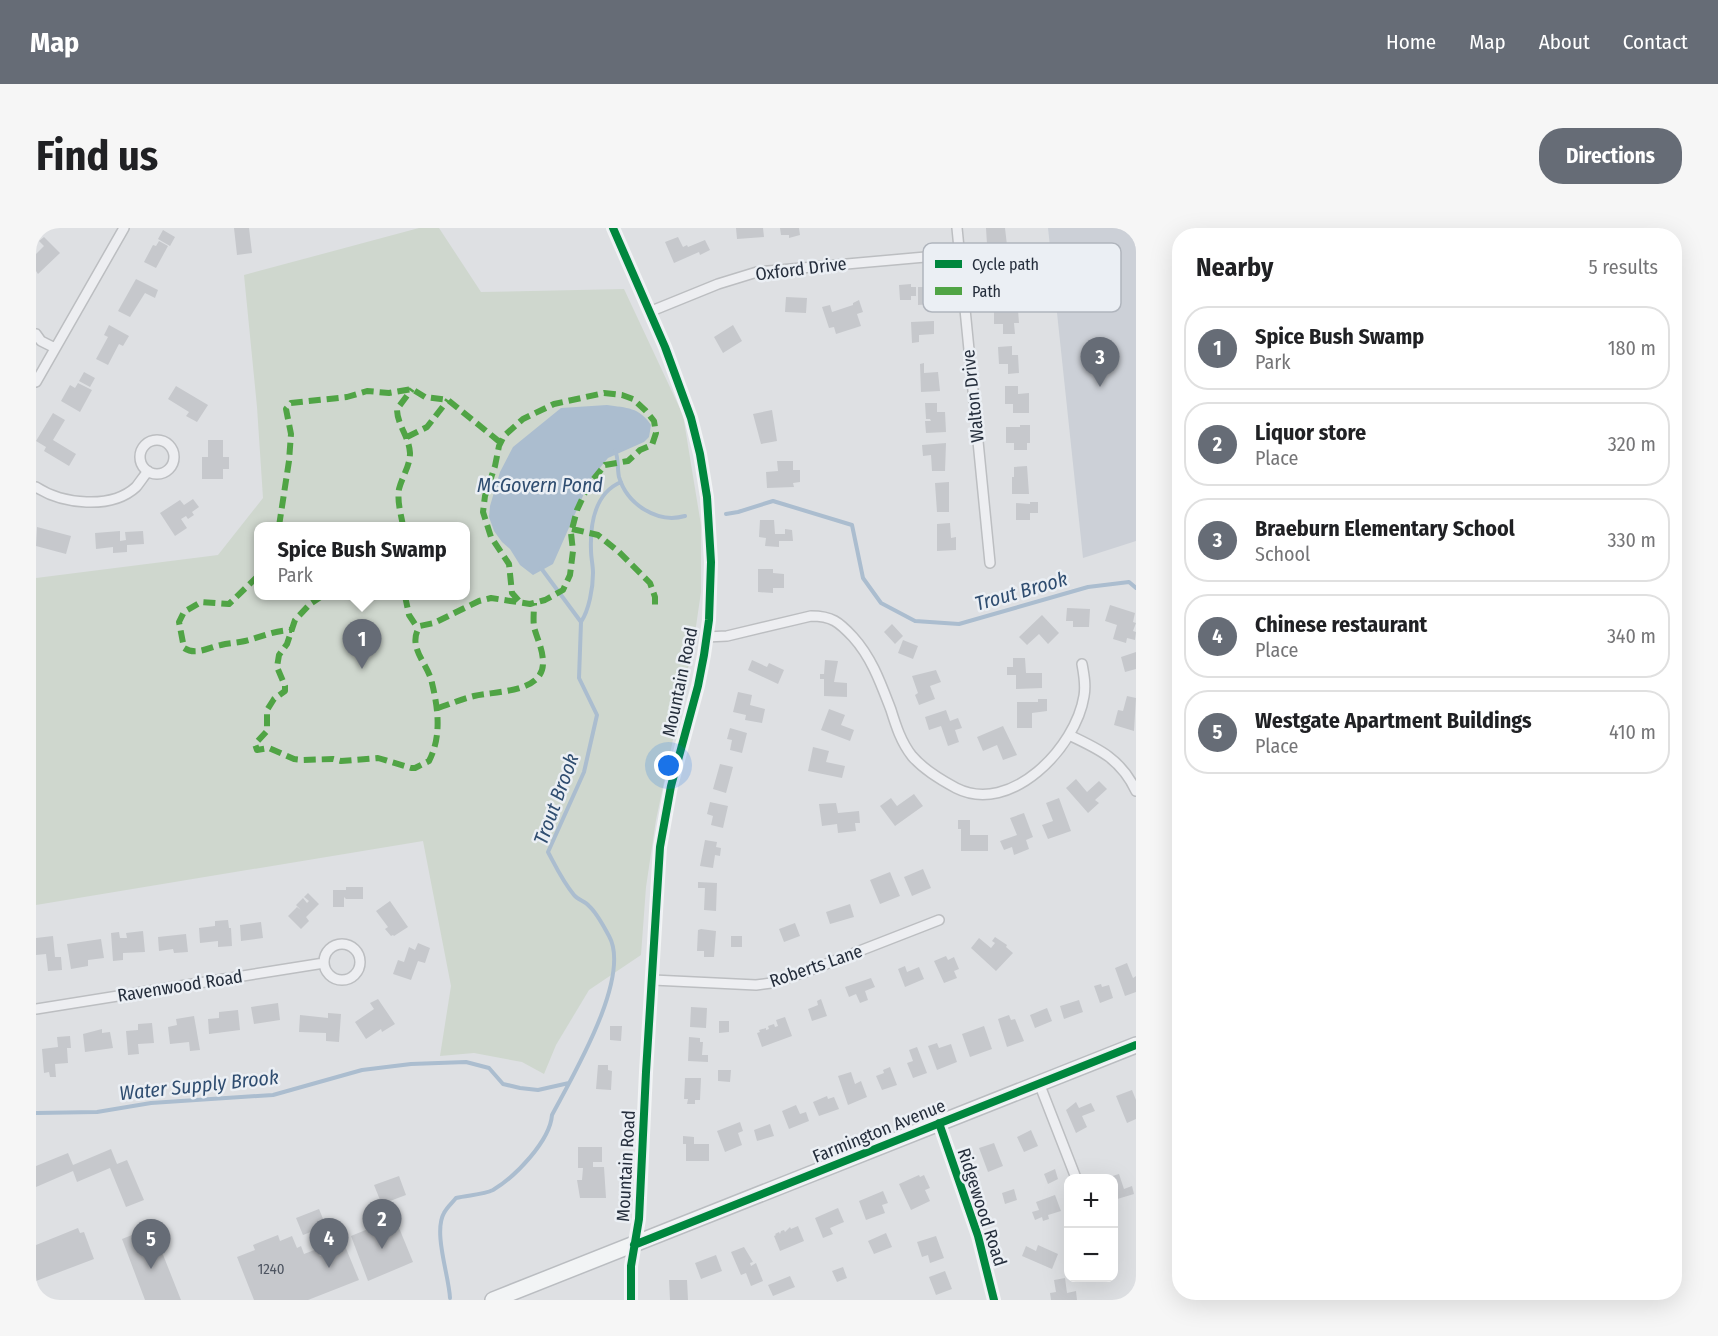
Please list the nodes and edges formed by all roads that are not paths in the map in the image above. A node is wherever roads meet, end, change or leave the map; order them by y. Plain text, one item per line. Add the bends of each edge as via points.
1 (124, 228) edge
2 (613, 228) edge
3 (957, 228) edge
4 (958, 243) edge
5 (923, 257) edge
6 (649, 312) junction
7 (965, 312) edge
8 (36, 334) edge
9 (55, 348) junction
10 (36, 382) edge
11 (148, 471) dead end
12 (36, 487) edge
13 (990, 563) dead end
14 (706, 637) junction
15 (1082, 664) dead end
16 (1069, 735) junction
17 (1136, 791) edge
18 (939, 920) dead end
19 (324, 963) junction
20 (652, 980) junction
21 (36, 1009) edge
22 (1136, 1045) edge
23 (1039, 1083) junction
24 (939, 1123) junction
25 (1074, 1174) edge
26 (634, 1245) junction
27 (493, 1300) edge
28 (631, 1300) edge
29 (994, 1300) edge

1 - 9 street
2 - 6 main road, Mountain Road
3 - 4 street, Walton Drive
5 - 6 street, Oxford Drive via 757,272
6 - 14 main road, Mountain Road via 681,387 700,454 710,536
7 - 13 street, Walton Drive
8 - 9 street
9 - 10 street
11 - 12 street via 124,494 98,501 74,502
14 - 16 street via 727,636 811,616 835,620 860,645 872,664 912,756 958,789 979,794 1018,785 1051,761
14 - 20 main road, Mountain Road via 698,686 664,819
15 - 16 street via 1084,698
16 - 17 street via 1118,763
18 - 20 street, Roberts Lane via 771,983
19 - 19 street via 329,975 343,980 355,975 360,963 356,951 342,944 326,953
19 - 21 street, Ravenwood Road
20 - 26 main road, Mountain Road via 639,1219
22 - 23 main road, Farmington Avenue
23 - 24 main road, Farmington Avenue
23 - 25 street
24 - 26 main road, Farmington Avenue
24 - 29 main road, Ridgewood Road via 978,1236
26 - 27 main road, Farmington Avenue
26 - 28 main road, Mountain Road

